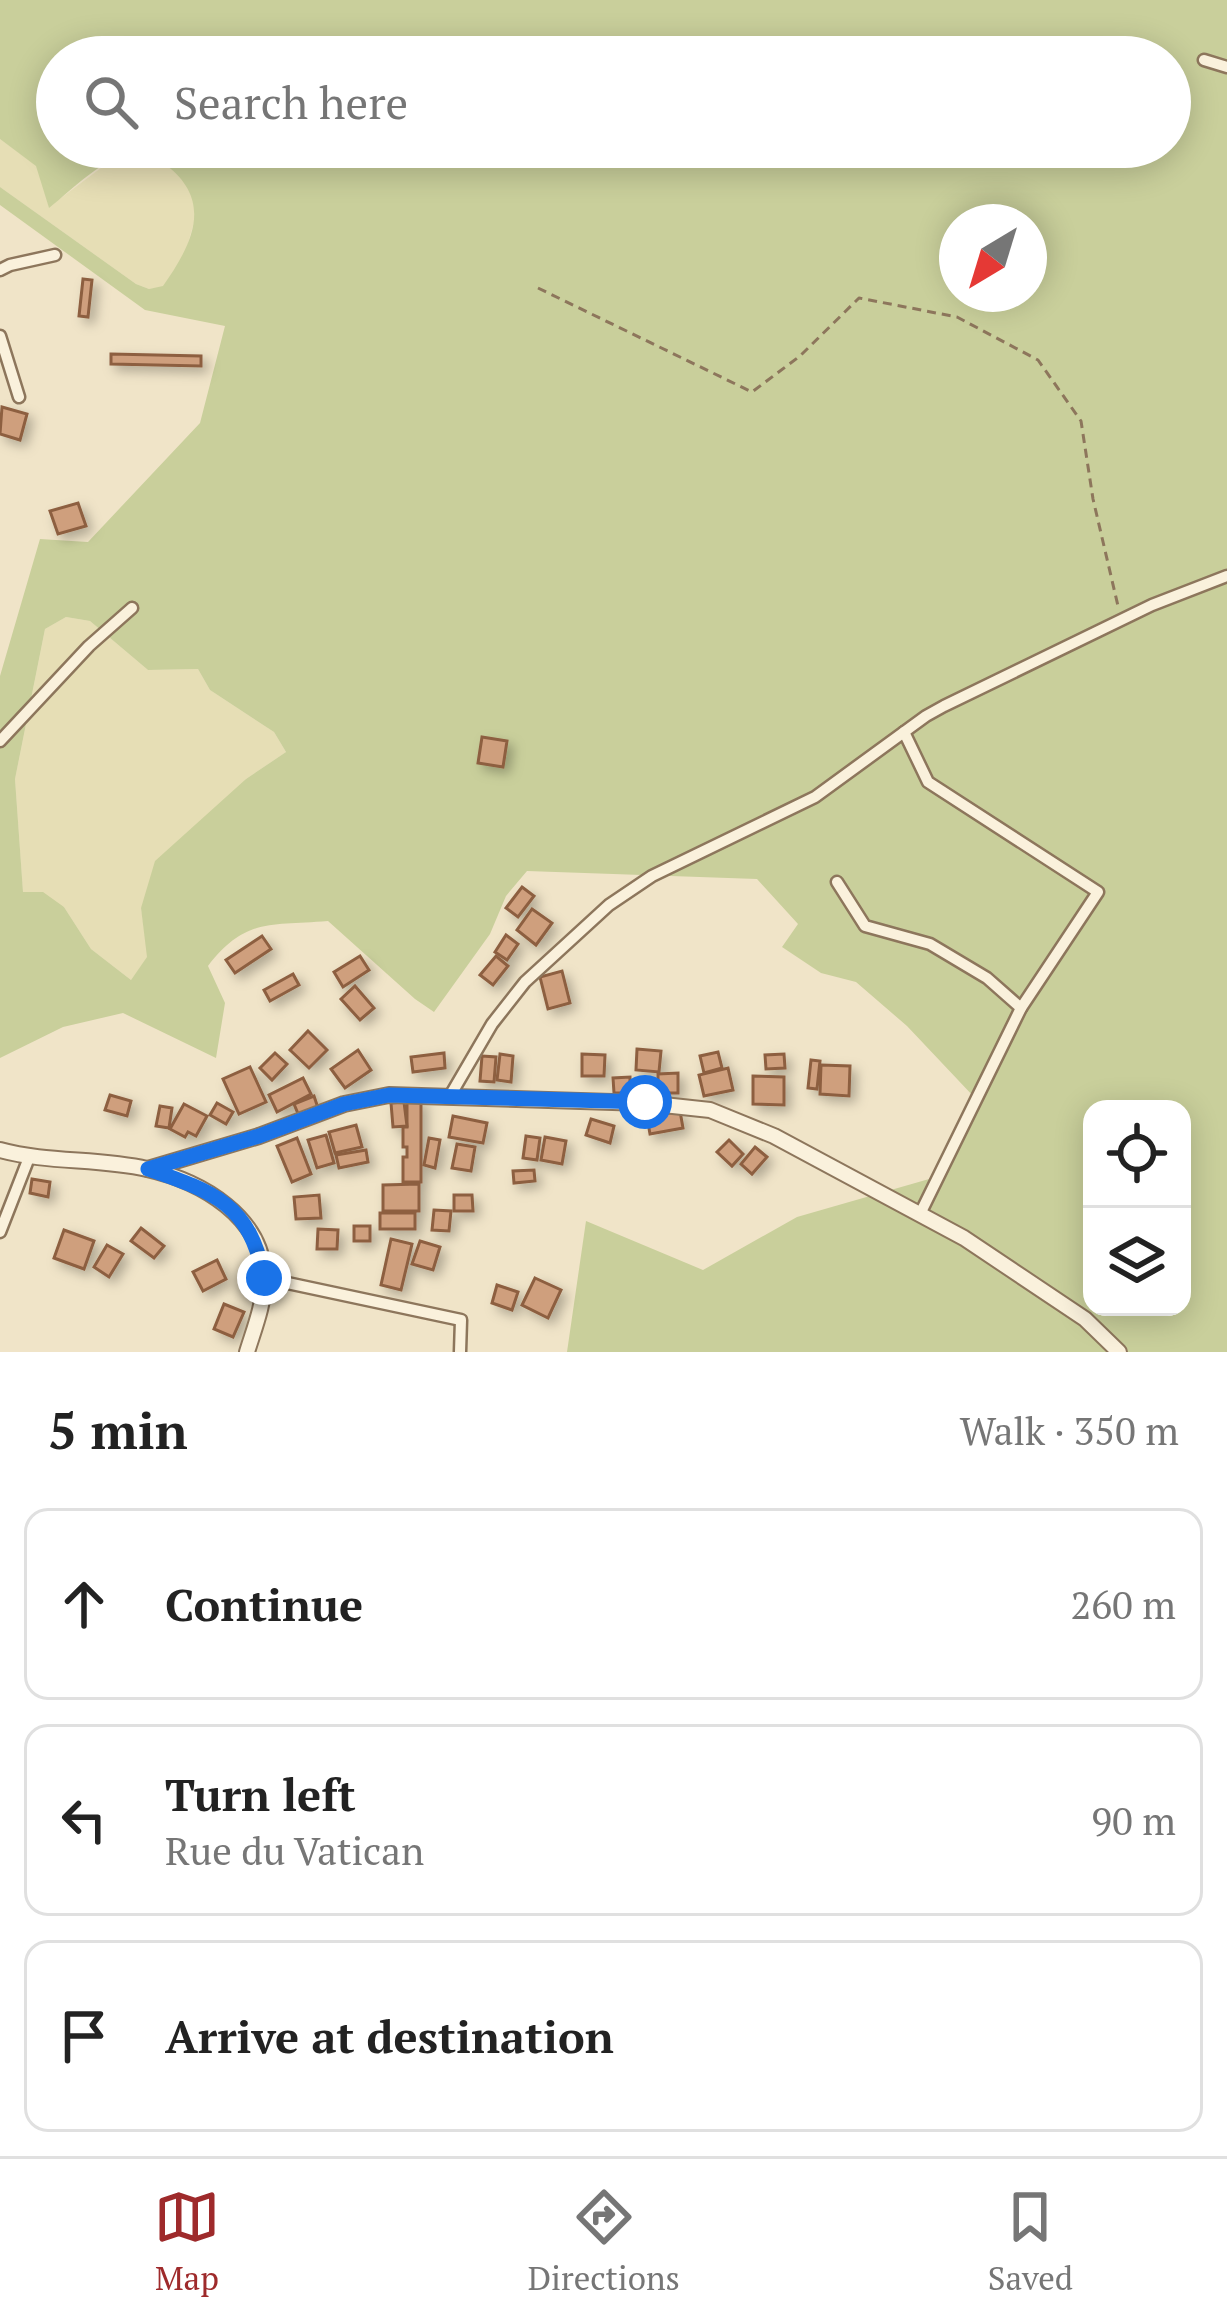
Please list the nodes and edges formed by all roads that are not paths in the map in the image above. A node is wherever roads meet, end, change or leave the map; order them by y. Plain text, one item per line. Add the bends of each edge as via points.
1 (1204, 60) dead end
2 (1227, 67) edge
3 (55, 255) dead end
4 (0, 270) edge
5 (0, 336) edge
6 (19, 397) dead end
7 (1227, 576) edge
8 (133, 608) dead end
9 (904, 732) junction
10 (0, 741) edge
11 (837, 882) dead end
12 (1021, 1009) junction
13 (450, 1096) junction
14 (0, 1150) edge
15 (30, 1155) junction
16 (148, 1169) junction
17 (920, 1214) junction
18 (0, 1232) edge
19 (264, 1278) junction
20 (247, 1352) edge
21 (460, 1352) edge
22 (1119, 1352) edge

1 - 2 street
3 - 4 street
5 - 6 street
7 - 9 street via 1120,620
8 - 10 street
9 - 12 street via 928,782 1098,892
9 - 13 street via 815,797 609,905 525,982
11 - 12 street via 865,926 930,944
12 - 17 street
13 - 16 street via 344,1104
13 - 17 street via 710,1110
14 - 15 street
15 - 16 street
15 - 18 street
16 - 19 street via 229,1205 259,1249
17 - 22 street via 1085,1319
19 - 20 street
19 - 21 street via 461,1320

